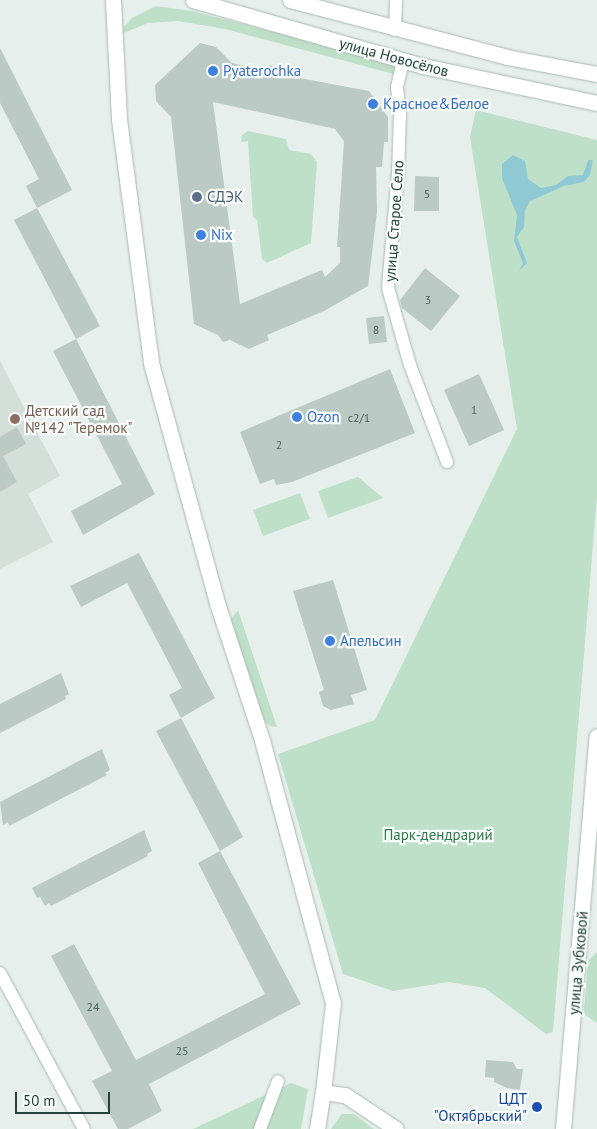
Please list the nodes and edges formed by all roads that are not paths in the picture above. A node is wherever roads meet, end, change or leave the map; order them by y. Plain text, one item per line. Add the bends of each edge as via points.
1 (112, 0) edge
2 (193, 0) edge
3 (290, 0) edge
4 (396, 0) edge
5 (395, 30) junction
6 (403, 61) junction
7 (597, 74) edge
8 (597, 103) edge
9 (447, 462) dead end
10 (597, 736) edge
11 (0, 973) edge
12 (278, 1080) dead end
13 (323, 1092) junction
14 (84, 1129) edge
15 (260, 1129) edge
16 (316, 1129) edge
17 (396, 1129) edge
18 (563, 1129) edge

1 - 13 street via 119,119 151,364 217,603 262,740 334,1003
2 - 6 street, улица Новосёлов
3 - 5 street, улица Новосёлов
4 - 5 street
5 - 7 street, улица Новосёлов via 507,57
6 - 8 street, улица Новосёлов
6 - 9 street, улица Старое Село via 397,87 400,114 398,173 388,288 410,365
10 - 18 street, улица Зубковой
11 - 14 street
12 - 15 street
13 - 16 street
13 - 17 street via 345,1095

